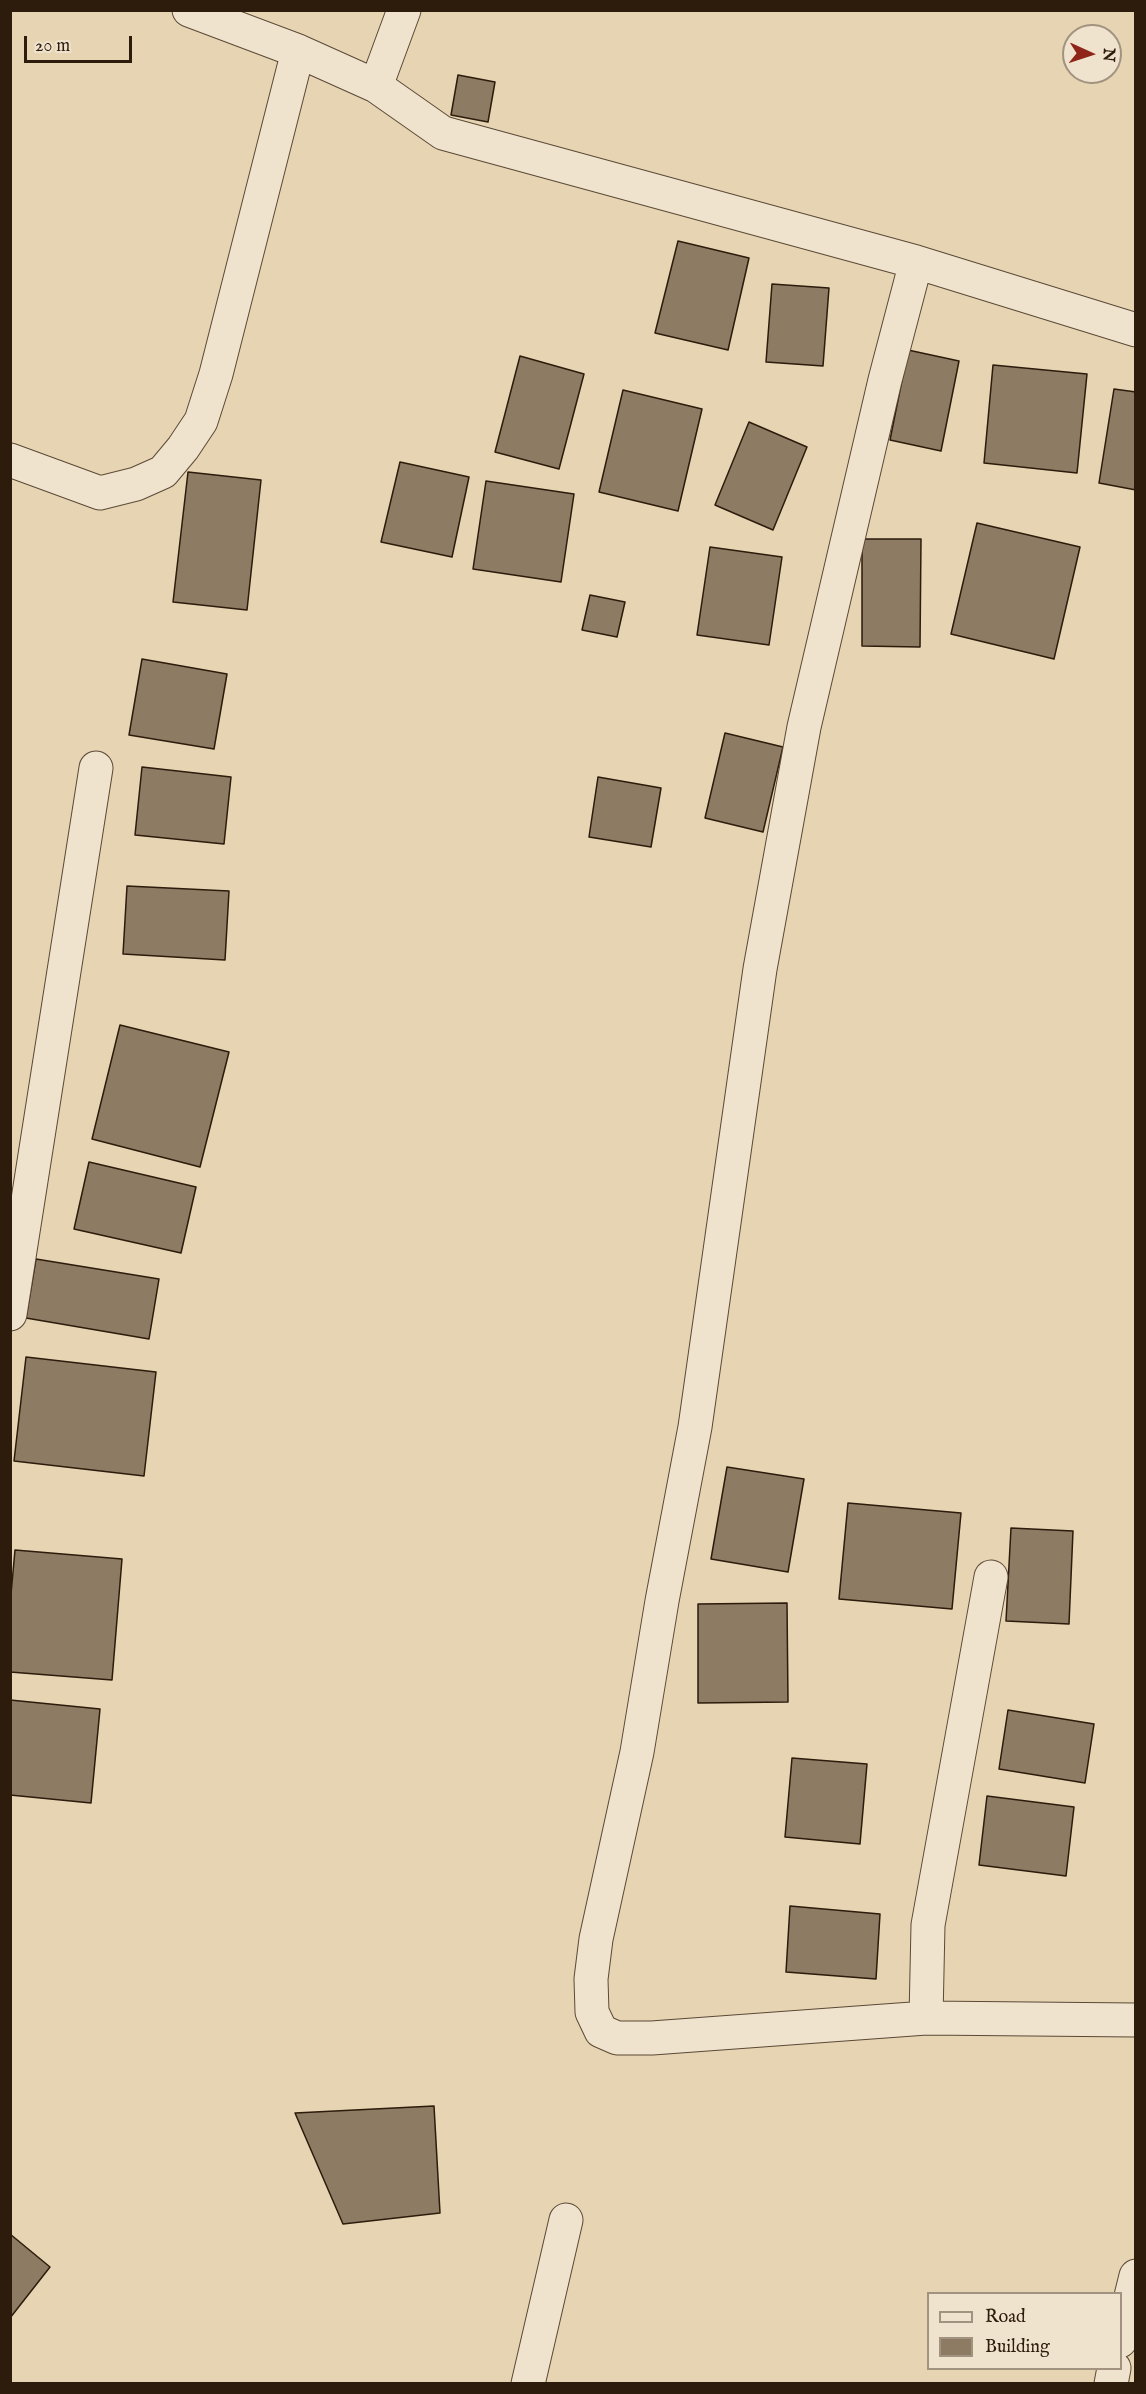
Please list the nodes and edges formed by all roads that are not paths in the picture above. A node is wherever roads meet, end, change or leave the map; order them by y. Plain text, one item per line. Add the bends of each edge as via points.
1 (189, 10) edge
2 (404, 10) edge
3 (298, 51) junction
4 (376, 86) junction
5 (916, 262) junction
6 (1136, 330) edge
7 (10, 460) edge
8 (96, 768) dead end
9 (10, 1314) edge
10 (991, 1577) dead end
11 (926, 2018) junction
12 (1136, 2020) edge
13 (566, 2220) dead end
14 (1136, 2276) edge
15 (1122, 2333) edge
16 (528, 2384) edge

1 - 3 street
2 - 4 street
3 - 4 street
3 - 7 street via 216,374 201,421 183,448 163,472 100,494
4 - 5 street via 443,132
5 - 6 street
5 - 11 street via 804,728 760,969 695,1427 638,1752 596,1939 591,1979 592,2012 601,2031 617,2038
8 - 9 street
10 - 11 street via 928,1925
11 - 12 street
13 - 16 street
14 - 15 street

